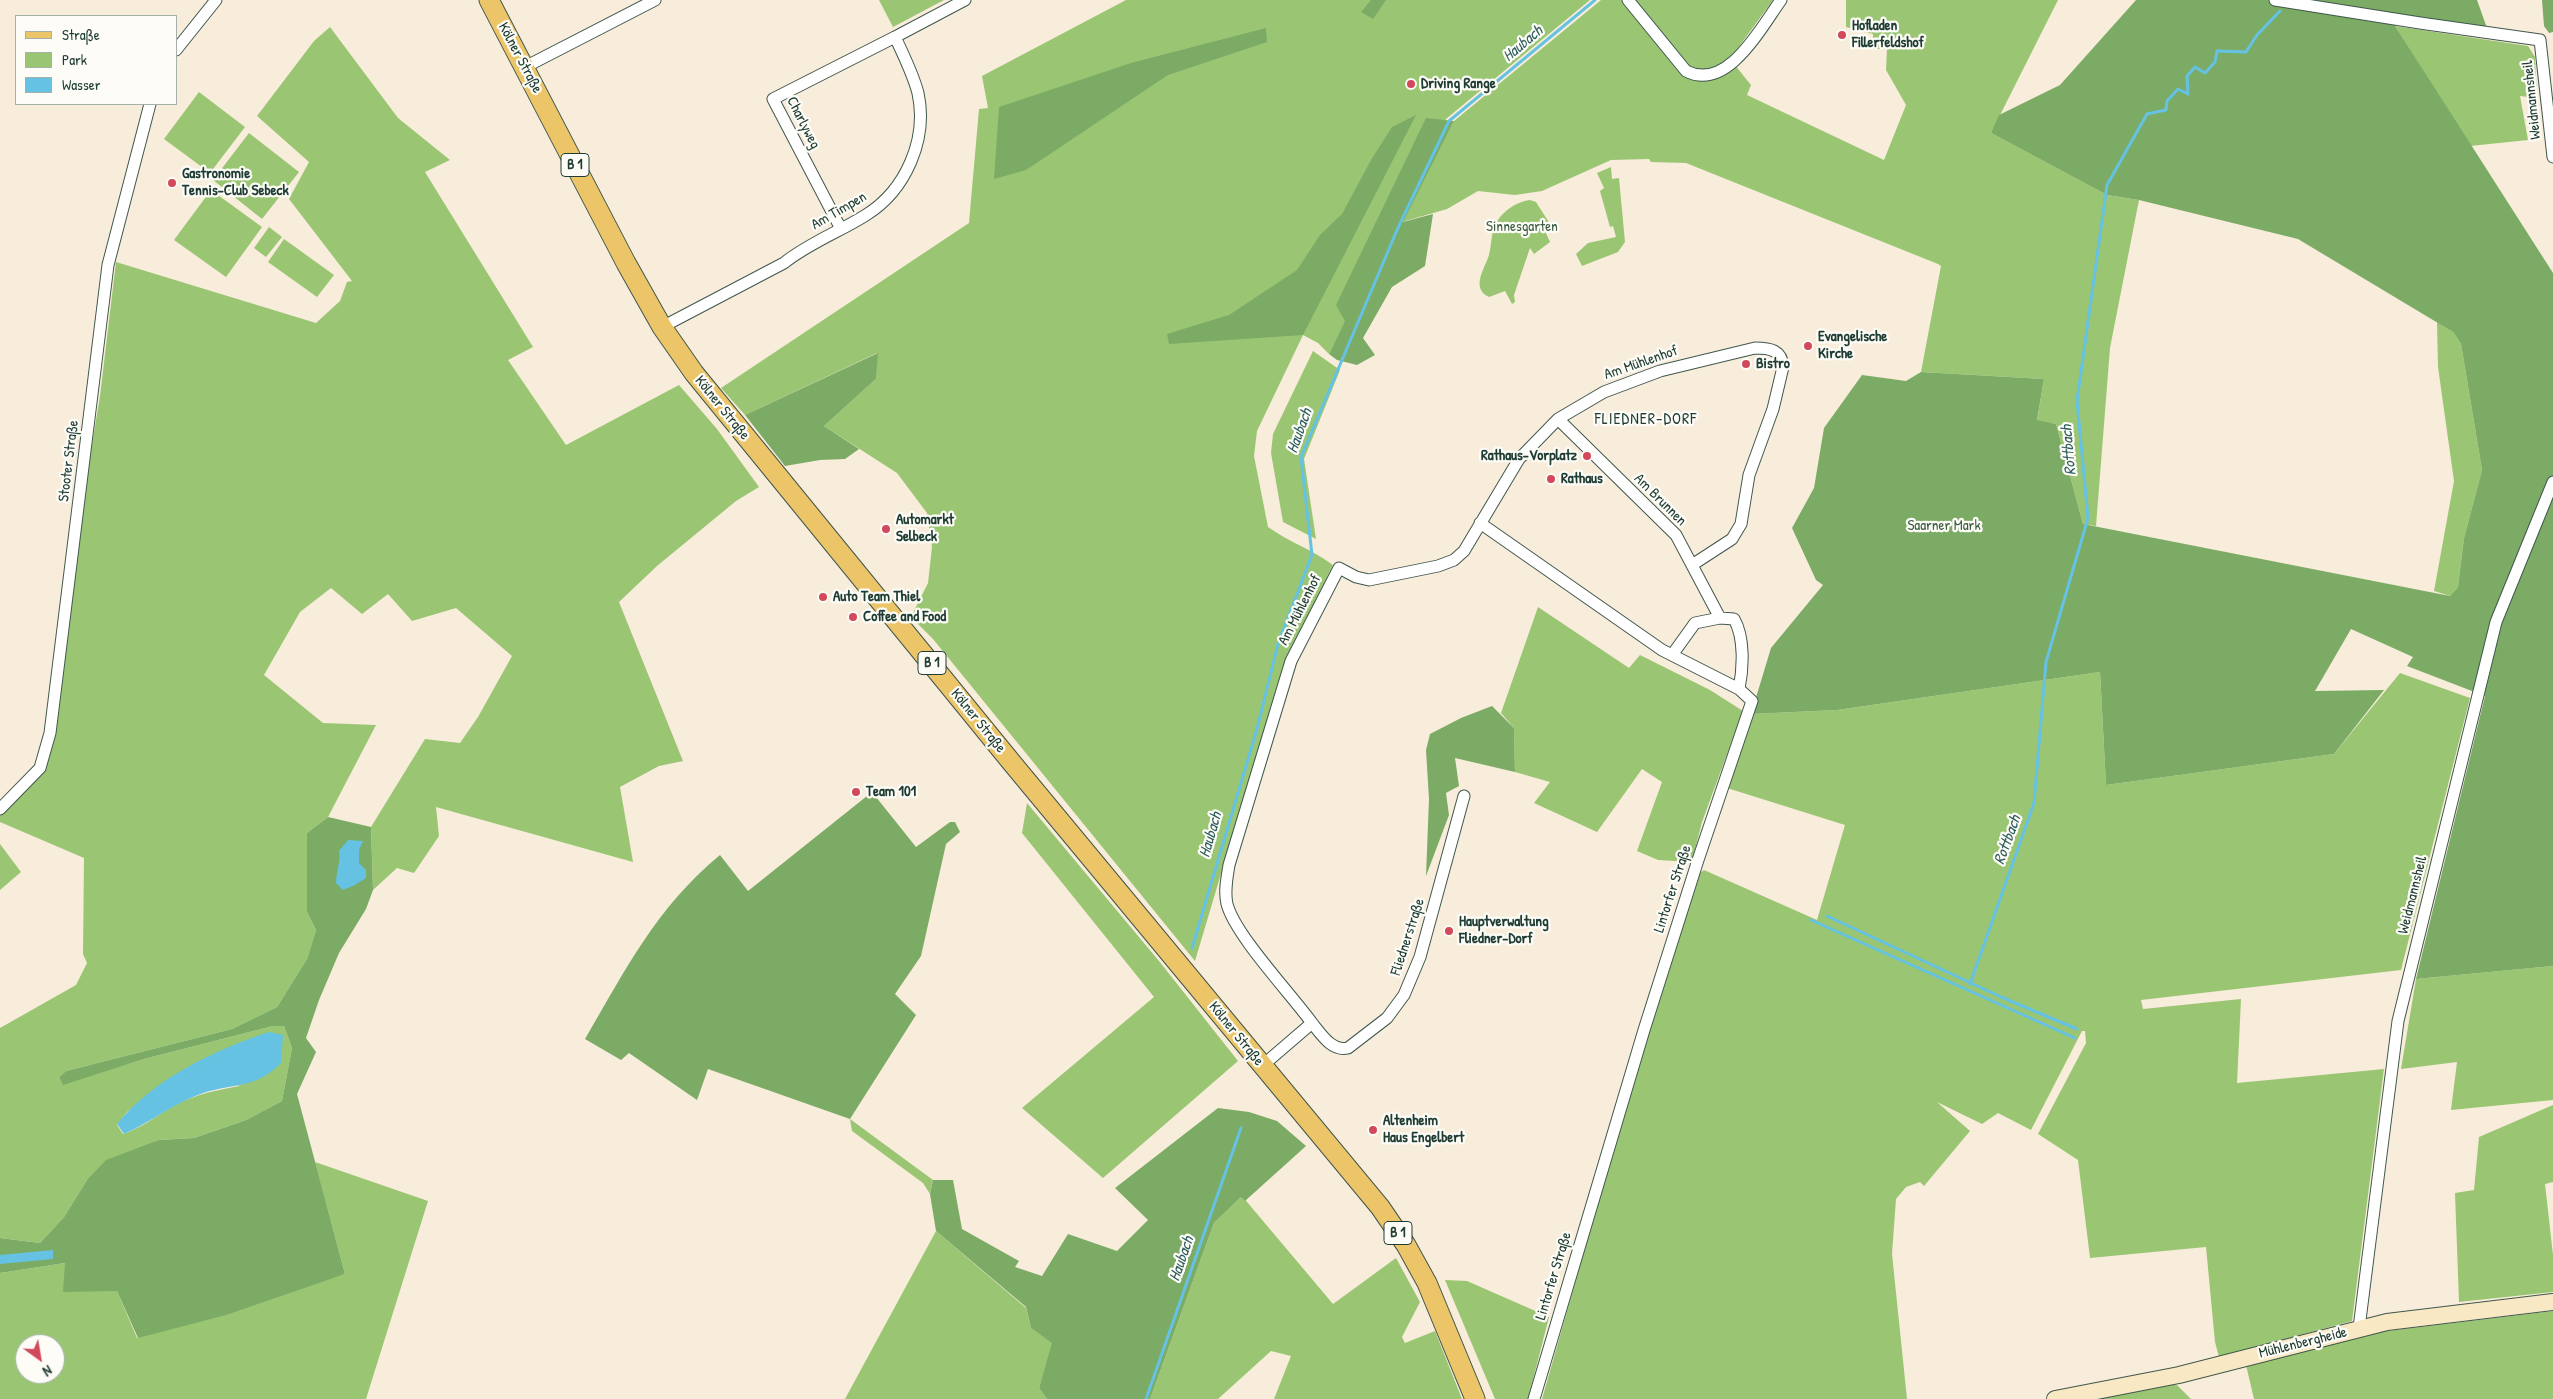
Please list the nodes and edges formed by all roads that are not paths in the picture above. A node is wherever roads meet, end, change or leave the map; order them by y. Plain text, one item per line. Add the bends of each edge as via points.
1 (216, 0) edge
2 (489, 0) edge
3 (656, 0) edge
4 (964, 0) edge
5 (1628, 0) edge
6 (1781, 0) edge
7 (2275, 0) edge
8 (895, 37) junction
9 (178, 48) edge
10 (525, 67) junction
11 (150, 105) edge
12 (2553, 157) edge
13 (841, 229) junction
14 (662, 327) junction
15 (1558, 419) junction
16 (2553, 482) edge
17 (1480, 522) junction
18 (1692, 565) junction
19 (1720, 618) junction
20 (1672, 655) junction
21 (1739, 689) junction
22 (1464, 796) dead end
23 (0, 808) edge
24 (1312, 1023) junction
25 (1262, 1066) junction
26 (2553, 1302) edge
27 (2359, 1328) junction
28 (1475, 1399) edge
29 (1534, 1399) edge
30 (2055, 1399) edge

1 - 9 street
2 - 10 main road, Kölner Straße / B 1
3 - 10 street
4 - 8 street
5 - 6 street via 1686,71 1697,77 1714,76 1738,59
7 - 12 street, Weidmannsheil via 2540,40
8 - 13 street, Am Timpen via 913,75 918,96 919,135 915,150 902,179 880,205
8 - 13 street, Charlyweg via 773,99
10 - 14 main road, Kölner Straße / B 1
11 - 23 street, Stooter Straße via 108,265 50,733 40,768
13 - 14 street, Am Timpen
14 - 25 main road, Kölner Straße / B 1 via 727,414
15 - 17 street, Am Mühlenhof via 1519,458
15 - 18 street, Am Brunnen via 1586,450 1667,525
15 - 18 street, Am Mühlenhof via 1604,392 1660,371 1716,356 1766,348 1780,354 1783,367 1773,408 1749,475 1741,524 1732,539
16 - 27 street, Weidmannsheil via 2496,622 2400,1012
17 - 20 street
17 - 24 street, Am Mühlenhof via 1464,551 1454,560 1438,566 1369,580 1339,568 1290,661 1229,865 1225,890 1231,914 1246,938
18 - 19 street, Am Brunnen
19 - 20 street via 1695,623
19 - 21 street via 1734,619 1738,626 1742,670
20 - 21 street
21 - 29 street, Lintorfer Straße via 1752,701 1644,1030
22 - 24 street, Fliednerstraße via 1420,957 1404,996 1387,1018 1342,1050 1333,1047
24 - 25 street
25 - 28 main road, Kölner Straße / B 1 via 1376,1202 1406,1245 1427,1283
26 - 27 street, Mühlenbergheide
27 - 30 street, Mühlenbergheide via 2179,1374

